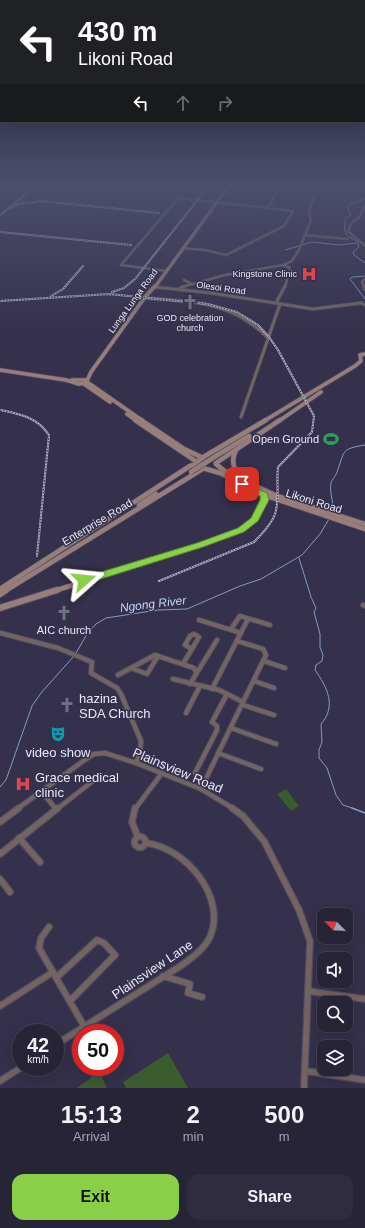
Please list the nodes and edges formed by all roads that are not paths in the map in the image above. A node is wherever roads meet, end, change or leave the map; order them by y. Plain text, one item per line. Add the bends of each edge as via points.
1 (148, 234) edge
2 (193, 234) edge
3 (270, 234) edge
4 (350, 234) edge
5 (304, 235) joint
6 (348, 239) dead end
7 (363, 240) edge
8 (365, 246) edge
9 (182, 248) junction
10 (283, 265) junction
11 (166, 270) junction
12 (184, 280) dead end
13 (365, 280) edge
14 (193, 284) junction
15 (154, 287) junction
16 (179, 289) junction
17 (365, 289) edge
18 (145, 298) junction
19 (278, 304) junction
20 (365, 305) edge
21 (268, 338) junction
22 (365, 354) edge
23 (364, 360) edge
24 (0, 370) edge
25 (92, 372) junction
26 (79, 380) junction
27 (86, 382) junction
28 (286, 406) junction
29 (291, 411) junction
30 (240, 417) dead end
31 (239, 446) junction
32 (203, 458) junction
33 (197, 463) junction
34 (216, 466) junction
35 (205, 468) junction
36 (245, 482) junction
37 (264, 495) junction
38 (272, 496) junction
39 (336, 516) junction
40 (110, 517) junction
41 (117, 522) junction
42 (365, 524) edge
43 (365, 529) edge
44 (0, 589) edge
45 (0, 594) edge
46 (0, 608) edge
47 (248, 619) junction
48 (198, 620) dead end
49 (270, 625) dead end
50 (231, 630) junction
51 (0, 633) edge
52 (241, 633) junction
53 (217, 640) dead end
54 (237, 641) junction
55 (192, 649) dead end
56 (158, 656) junction
57 (264, 661) junction
58 (183, 664) junction
59 (131, 668) junction
60 (285, 668) dead end
61 (196, 672) junction
62 (118, 675) dead end
63 (173, 679) dead end
64 (254, 681) junction
65 (190, 684) junction
66 (200, 686) junction
67 (212, 688) junction
68 (274, 688) dead end
69 (227, 694) junction
70 (243, 704) junction
71 (186, 713) dead end
72 (274, 715) dead end
73 (231, 728) junction
74 (215, 736) junction
75 (225, 739) junction
76 (276, 744) dead end
77 (218, 753) junction
78 (136, 763) junction
79 (261, 769) dead end
80 (162, 773) junction
81 (195, 773) dead end
82 (93, 781) dead end
83 (201, 789) junction
84 (41, 792) junction
85 (56, 809) junction
86 (0, 822) edge
87 (138, 837) junction
88 (19, 838) junction
89 (146, 843) junction
90 (0, 854) edge
91 (40, 862) dead end
92 (0, 879) edge
93 (10, 892) dead end
94 (49, 927) dead end
95 (55, 975) junction
96 (163, 976) junction
97 (308, 990) junction
98 (202, 997) dead end
99 (365, 999) edge
100 (70, 1001) junction
101 (0, 1006) edge
102 (83, 1024) edge
103 (87, 1024) edge
104 (306, 1071) junction
105 (12, 1074) edge
106 (365, 1080) edge
107 (0, 1082) edge
108 (304, 1088) edge

1 - 11 street via 121,265
2 - 9 main road, Lunga Lunga Road
3 - 9 street via 226,255
4 - 7 street
5 - 6 street
5 - 10 street via 293,260
7 - 8 street
9 - 11 main road, Lunga Lunga Road
10 - 14 street via 245,270
10 - 19 street via 290,270
11 - 15 main road, Lunga Lunga Road
12 - 14 street
13 - 17 street via 362,282
14 - 16 street
15 - 16 street, Olesoi Road
15 - 18 main road, Lunga Lunga Road
16 - 19 street, Olesoi Road
18 - 21 street via 203,304 224,309 248,319
18 - 25 main road, Lunga Lunga Road
19 - 20 street, Olesoi Road via 319,309 361,303
19 - 21 street
21 - 30 street
22 - 23 main road via 360,355
23 - 28 main road via 304,398
23 - 29 main road
24 - 26 main road
25 - 26 main road, Lunga Lunga Road
25 - 27 main road, Lunga Lunga Road
26 - 27 main road
27 - 32 main road via 184,449
27 - 33 main road
28 - 32 main road
28 - 40 main road, bridge via 278,414 126,510
29 - 31 main road
29 - 41 main road, bridge via 122,516
31 - 34 main road
31 - 36 main road via 232,457 232,464
32 - 33 main road, Enterprise Road
32 - 34 main road via 212,459
33 - 35 main road, Likoni Road
33 - 40 main road, Enterprise Road
34 - 35 main road, Likoni Road
34 - 36 main road, Likoni Road
34 - 37 main road, Likoni Road
35 - 41 main road, Enterprise Road
36 - 37 main road, Likoni Road
37 - 38 main road
37 - 38 main road, Likoni Road
37 - 46 main road via 255,519 237,532
38 - 39 main road, Likoni Road
39 - 42 main road, Likoni Road
39 - 43 main road, Likoni Road
40 - 44 main road, Enterprise Road
41 - 45 main road, Enterprise Road
47 - 49 street
47 - 50 street via 239,617
47 - 52 street
48 - 50 street
50 - 52 street
51 - 78 street via 69,651 92,662 91,673 117,688 121,694 141,741 140,755
52 - 54 street
53 - 61 street
54 - 57 street via 263,649 266,653
54 - 67 street
55 - 58 street
56 - 58 street
56 - 59 street via 151,656
56 - 59 street via 147,674
57 - 60 street
57 - 64 street
58 - 61 street via 195,668
59 - 62 street
61 - 65 street
63 - 65 street
64 - 68 street
64 - 70 street
65 - 66 street
66 - 67 street
66 - 71 street
67 - 69 street
69 - 70 street
69 - 74 street via 212,722 218,727
70 - 72 street
70 - 73 street
73 - 75 street
73 - 76 street
74 - 75 street
74 - 81 street
75 - 77 street
77 - 79 street
77 - 83 street
78 - 80 street, Plainsview Road
78 - 84 street, Plainsview Road via 105,753 94,754
80 - 83 street, Plainsview Road
80 - 87 street via 135,808 132,816 132,825
82 - 85 street
83 - 97 street, Plainsview Road via 243,816 269,848 299,910 309,938
84 - 85 street
84 - 86 street, Plainsview Road
85 - 88 street
87 - 89 street via 142,836
87 - 89 street via 135,840 137,846
88 - 90 street
88 - 91 street
89 - 96 street, Plainsview Lane via 171,850 197,873 204,884 212,910 213,924 205,945 195,955
92 - 93 street
94 - 95 street via 41,938 39,948
95 - 100 street
95 - 100 street via 97,940 104,943 115,955
95 - 101 street
96 - 98 street via 190,984 188,993
96 - 103 street, Plainsview Lane
97 - 99 street
97 - 104 street, Plainsview Road
100 - 102 street
104 - 106 street
104 - 108 street, Plainsview Road
105 - 107 street

